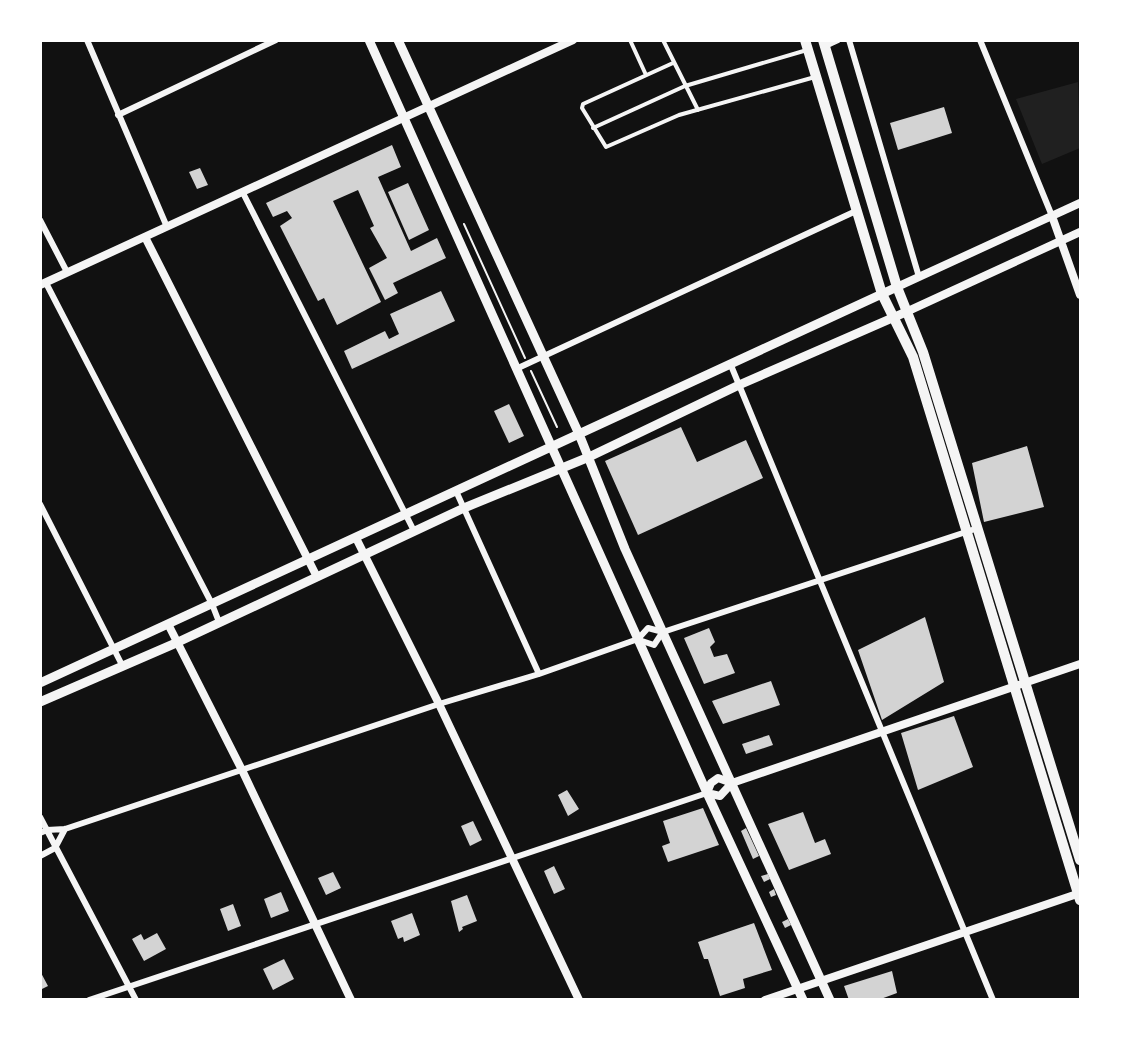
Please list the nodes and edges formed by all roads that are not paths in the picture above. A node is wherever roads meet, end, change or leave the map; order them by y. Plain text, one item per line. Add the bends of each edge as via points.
1 (87, 40) edge
2 (276, 40) edge
3 (369, 40) edge
4 (398, 40) edge
5 (573, 40) edge
6 (630, 40) edge
7 (663, 40) edge
8 (838, 40) edge
9 (849, 40) edge
10 (980, 40) edge
11 (824, 43) edge
12 (807, 45) edge
13 (673, 63) junction
14 (646, 75) junction
15 (816, 76) junction
16 (685, 86) junction
17 (428, 106) junction
18 (698, 110) junction
19 (118, 115) junction
20 (404, 118) junction
21 (593, 128) junction
22 (243, 193) junction
23 (1080, 203) edge
24 (856, 211) junction
25 (1052, 216) junction
26 (40, 220) edge
27 (167, 227) junction
28 (1080, 232) edge
29 (145, 237) junction
30 (1062, 241) junction
31 (67, 272) junction
32 (919, 277) junction
33 (43, 284) edge
34 (897, 287) junction
35 (882, 294) junction
36 (1080, 295) edge
37 (906, 312) junction
38 (893, 318) junction
39 (542, 357) junction
40 (730, 363) junction
41 (516, 369) junction
42 (739, 385) junction
43 (579, 434) junction
44 (551, 447) junction
45 (589, 457) junction
46 (561, 469) junction
47 (456, 491) junction
48 (40, 504) edge
49 (464, 508) junction
50 (407, 515) junction
51 (978, 528) junction
52 (414, 531) junction
53 (966, 532) junction
54 (356, 538) junction
55 (364, 555) junction
56 (309, 560) junction
57 (317, 577) junction
58 (818, 581) junction
59 (212, 604) junction
60 (219, 622) junction
61 (168, 624) junction
62 (663, 632) junction
63 (638, 639) junction
64 (176, 643) junction
65 (114, 650) junction
66 (1080, 664) edge
67 (122, 665) junction
68 (539, 674) junction
69 (40, 683) edge
70 (1026, 683) junction
71 (1014, 688) junction
72 (40, 702) edge
73 (439, 704) junction
74 (882, 731) junction
75 (242, 770) junction
76 (732, 783) junction
77 (707, 793) junction
78 (1060, 793) junction
79 (1047, 796) junction
80 (40, 817) edge
81 (65, 829) junction
82 (44, 831) edge
83 (55, 848) junction
84 (40, 856) edge
85 (511, 857) junction
86 (1080, 860) edge
87 (1080, 896) edge
88 (316, 923) junction
89 (965, 930) junction
90 (821, 981) junction
91 (129, 986) junction
92 (798, 988) junction
93 (88, 999) edge
94 (136, 999) edge
95 (351, 999) edge
96 (579, 999) edge
97 (765, 999) edge
98 (803, 999) edge
99 (830, 999) edge
100 (993, 999) edge

1 - 19 street
2 - 19 street
3 - 20 main road
4 - 17 main road
5 - 17 street
6 - 14 lane
7 - 13 lane
8 - 11 street
9 - 32 street
10 - 25 street
11 - 34 main road
12 - 15 main road
12 - 16 lane
13 - 14 lane
13 - 16 lane
14 - 21 lane via 583,104
15 - 18 lane
15 - 24 main road
16 - 18 lane
16 - 21 lane
17 - 20 street
17 - 39 main road
18 - 21 lane via 610,147 603,145
19 - 27 street
20 - 22 street
20 - 41 main road
22 - 27 street
22 - 50 street
23 - 25 street
24 - 35 main road
24 - 39 street
25 - 30 street
25 - 32 street
26 - 31 street
27 - 29 street
28 - 30 street
29 - 31 street
29 - 56 street
30 - 36 street
30 - 37 street
31 - 33 street
32 - 34 street
33 - 59 street
34 - 35 main road
34 - 37 main road
35 - 38 main road
35 - 40 main road
37 - 38 main road
37 - 51 main road via 923,352
38 - 42 main road
38 - 53 main road via 913,357
39 - 41 street
39 - 43 main road
40 - 42 street
40 - 43 main road
41 - 44 main road
42 - 45 main road
42 - 58 street
43 - 44 main road
43 - 45 main road
44 - 46 main road
44 - 47 main road
45 - 46 main road
45 - 62 main road
46 - 49 main road
46 - 63 main road
47 - 49 street
47 - 50 main road
48 - 65 street
49 - 52 main road
49 - 68 street
50 - 52 street
50 - 54 main road
51 - 53 street
51 - 70 main road
52 - 55 main road
53 - 58 street
53 - 71 main road
54 - 55 street
54 - 56 main road
55 - 57 main road
55 - 73 street
56 - 57 street
56 - 59 main road
57 - 60 main road
58 - 62 street
58 - 74 street
59 - 60 street
59 - 61 main road
60 - 64 main road
61 - 64 street
61 - 65 main road
62 - 63 street via 648,628
62 - 63 street via 654,645
62 - 76 main road
63 - 68 street
63 - 77 main road
64 - 67 main road
64 - 75 street
65 - 67 street
65 - 69 main road
66 - 70 street
67 - 72 main road
68 - 73 street
70 - 71 street
70 - 78 main road
71 - 74 street
71 - 79 main road
73 - 75 street
73 - 85 street
74 - 76 street
74 - 89 street
75 - 81 street
75 - 88 street
76 - 77 street via 720,796
76 - 77 street via 718,778
76 - 90 main road
77 - 85 street
77 - 92 main road
78 - 79 main road
78 - 86 main road
79 - 87 main road
80 - 82 street
81 - 82 street
81 - 83 street
82 - 83 street
83 - 84 street
83 - 91 street
85 - 88 street
85 - 96 street
87 - 89 street
88 - 91 street
88 - 95 street
89 - 90 street
89 - 100 street
90 - 92 street
90 - 99 main road
91 - 93 street
91 - 94 street
92 - 97 street
92 - 98 main road

